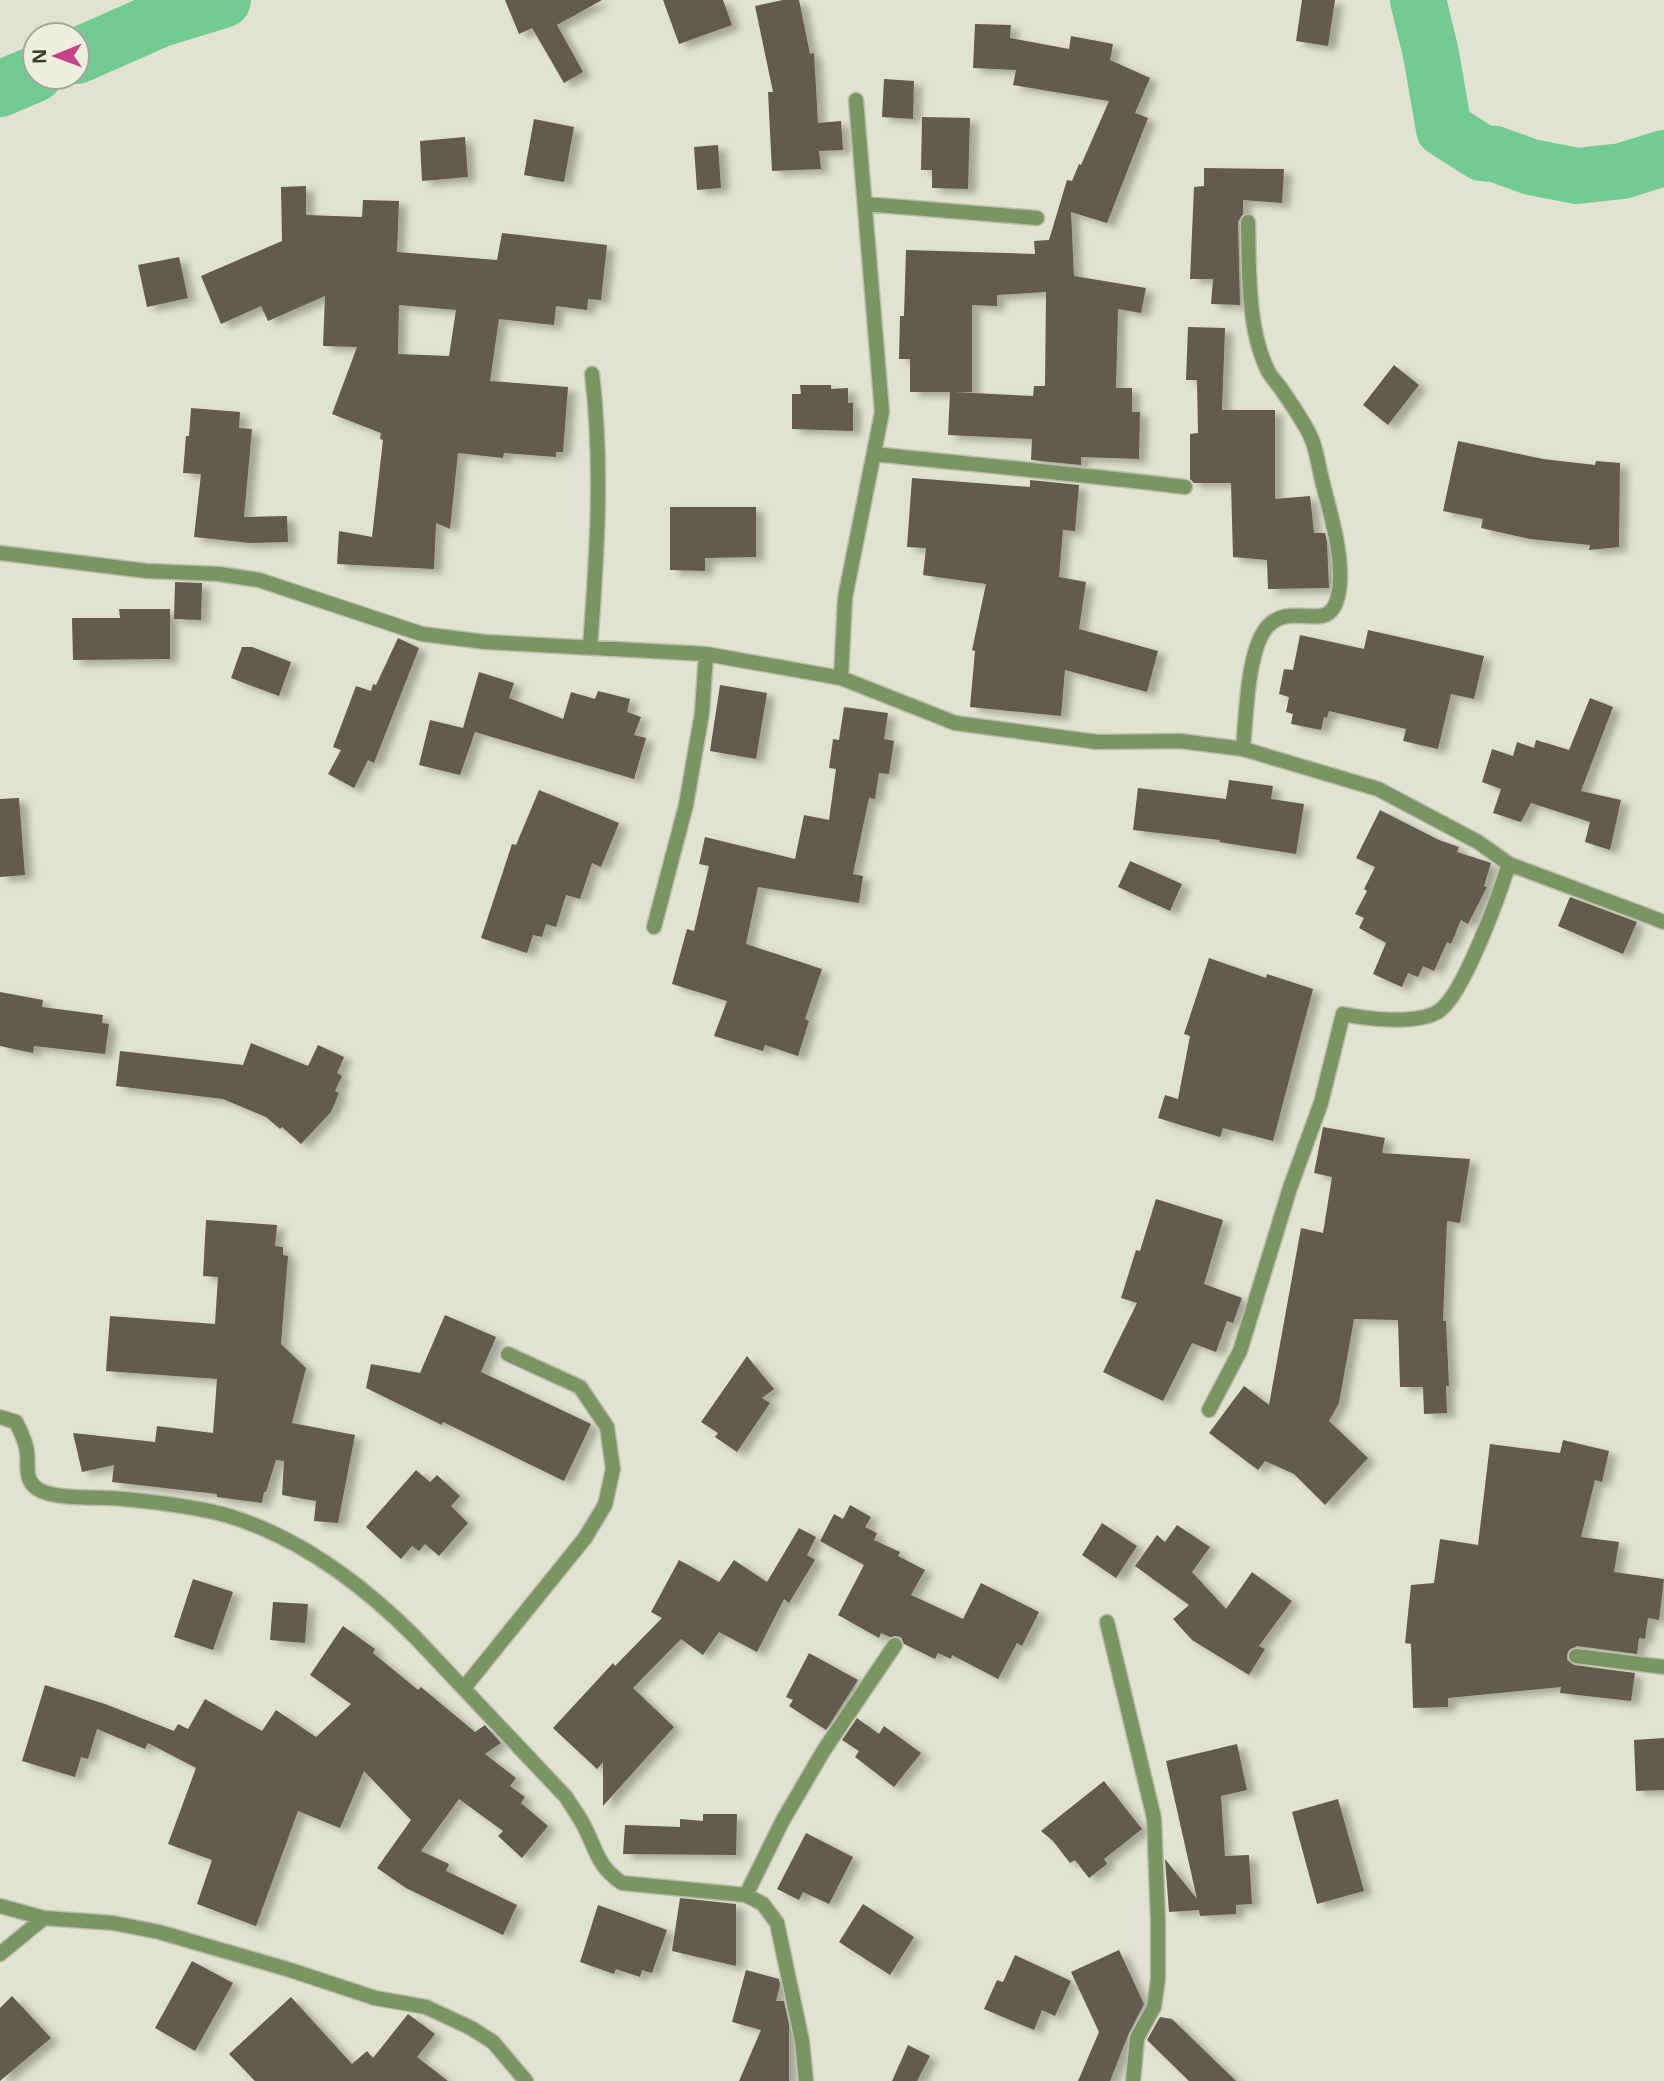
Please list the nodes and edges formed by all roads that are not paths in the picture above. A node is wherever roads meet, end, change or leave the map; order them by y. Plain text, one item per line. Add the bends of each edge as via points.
1 (856, 100) dead end
2 (865, 204) junction
3 (1037, 218) dead end
4 (1248, 222) dead end
5 (592, 374) dead end
6 (874, 454) junction
7 (1185, 487) dead end
8 (0, 553) edge
9 (590, 647) junction
10 (706, 654) junction
11 (841, 678) junction
12 (1243, 749) junction
13 (1508, 864) junction
14 (1664, 922) edge
15 (654, 927) dead end
16 (508, 1354) dead end
17 (1209, 1410) dead end
18 (0, 1417) edge
19 (1107, 1622) dead end
20 (895, 1645) dead end
21 (1576, 1656) dead end
22 (1664, 1667) edge
23 (464, 1688) junction
24 (746, 1895) junction
25 (0, 1906) edge
26 (44, 1918) junction
27 (0, 1954) edge
28 (526, 2081) edge
29 (806, 2081) edge
30 (1133, 2081) edge

1 - 2 street
2 - 3 street
2 - 6 street via 882,412
4 - 12 street via 1248,277 1256,334 1267,369 1312,439 1332,519 1340,577 1334,610 1326,615 1281,617 1261,635 1250,677
5 - 9 street via 598,479
6 - 7 street
6 - 11 street via 845,598
8 - 9 street via 259,580 422,634
9 - 10 street
10 - 11 street
10 - 15 street via 702,713 686,805
11 - 12 street via 955,723 1097,742 1180,741
12 - 13 street via 1378,789 1478,842
13 - 14 street
13 - 17 street via 1465,974 1439,1011 1423,1017 1373,1020 1343,1014 1321,1103 1240,1351
16 - 23 street via 580,1387 607,1427 613,1469 605,1505 585,1538
18 - 23 street via 16,1422 34,1487 46,1494 123,1498 228,1516 276,1535 335,1568 390,1612
19 - 30 street via 1154,1818 1158,1979 1154,2007 1137,2038
20 - 24 street via 824,1750
21 - 22 street
23 - 24 street via 566,1797 608,1873 622,1883 640,1886
24 - 29 street via 763,1904 777,1923
25 - 26 street
26 - 27 street
26 - 28 street via 113,1923 159,1933 375,1998 426,2007 493,2042

